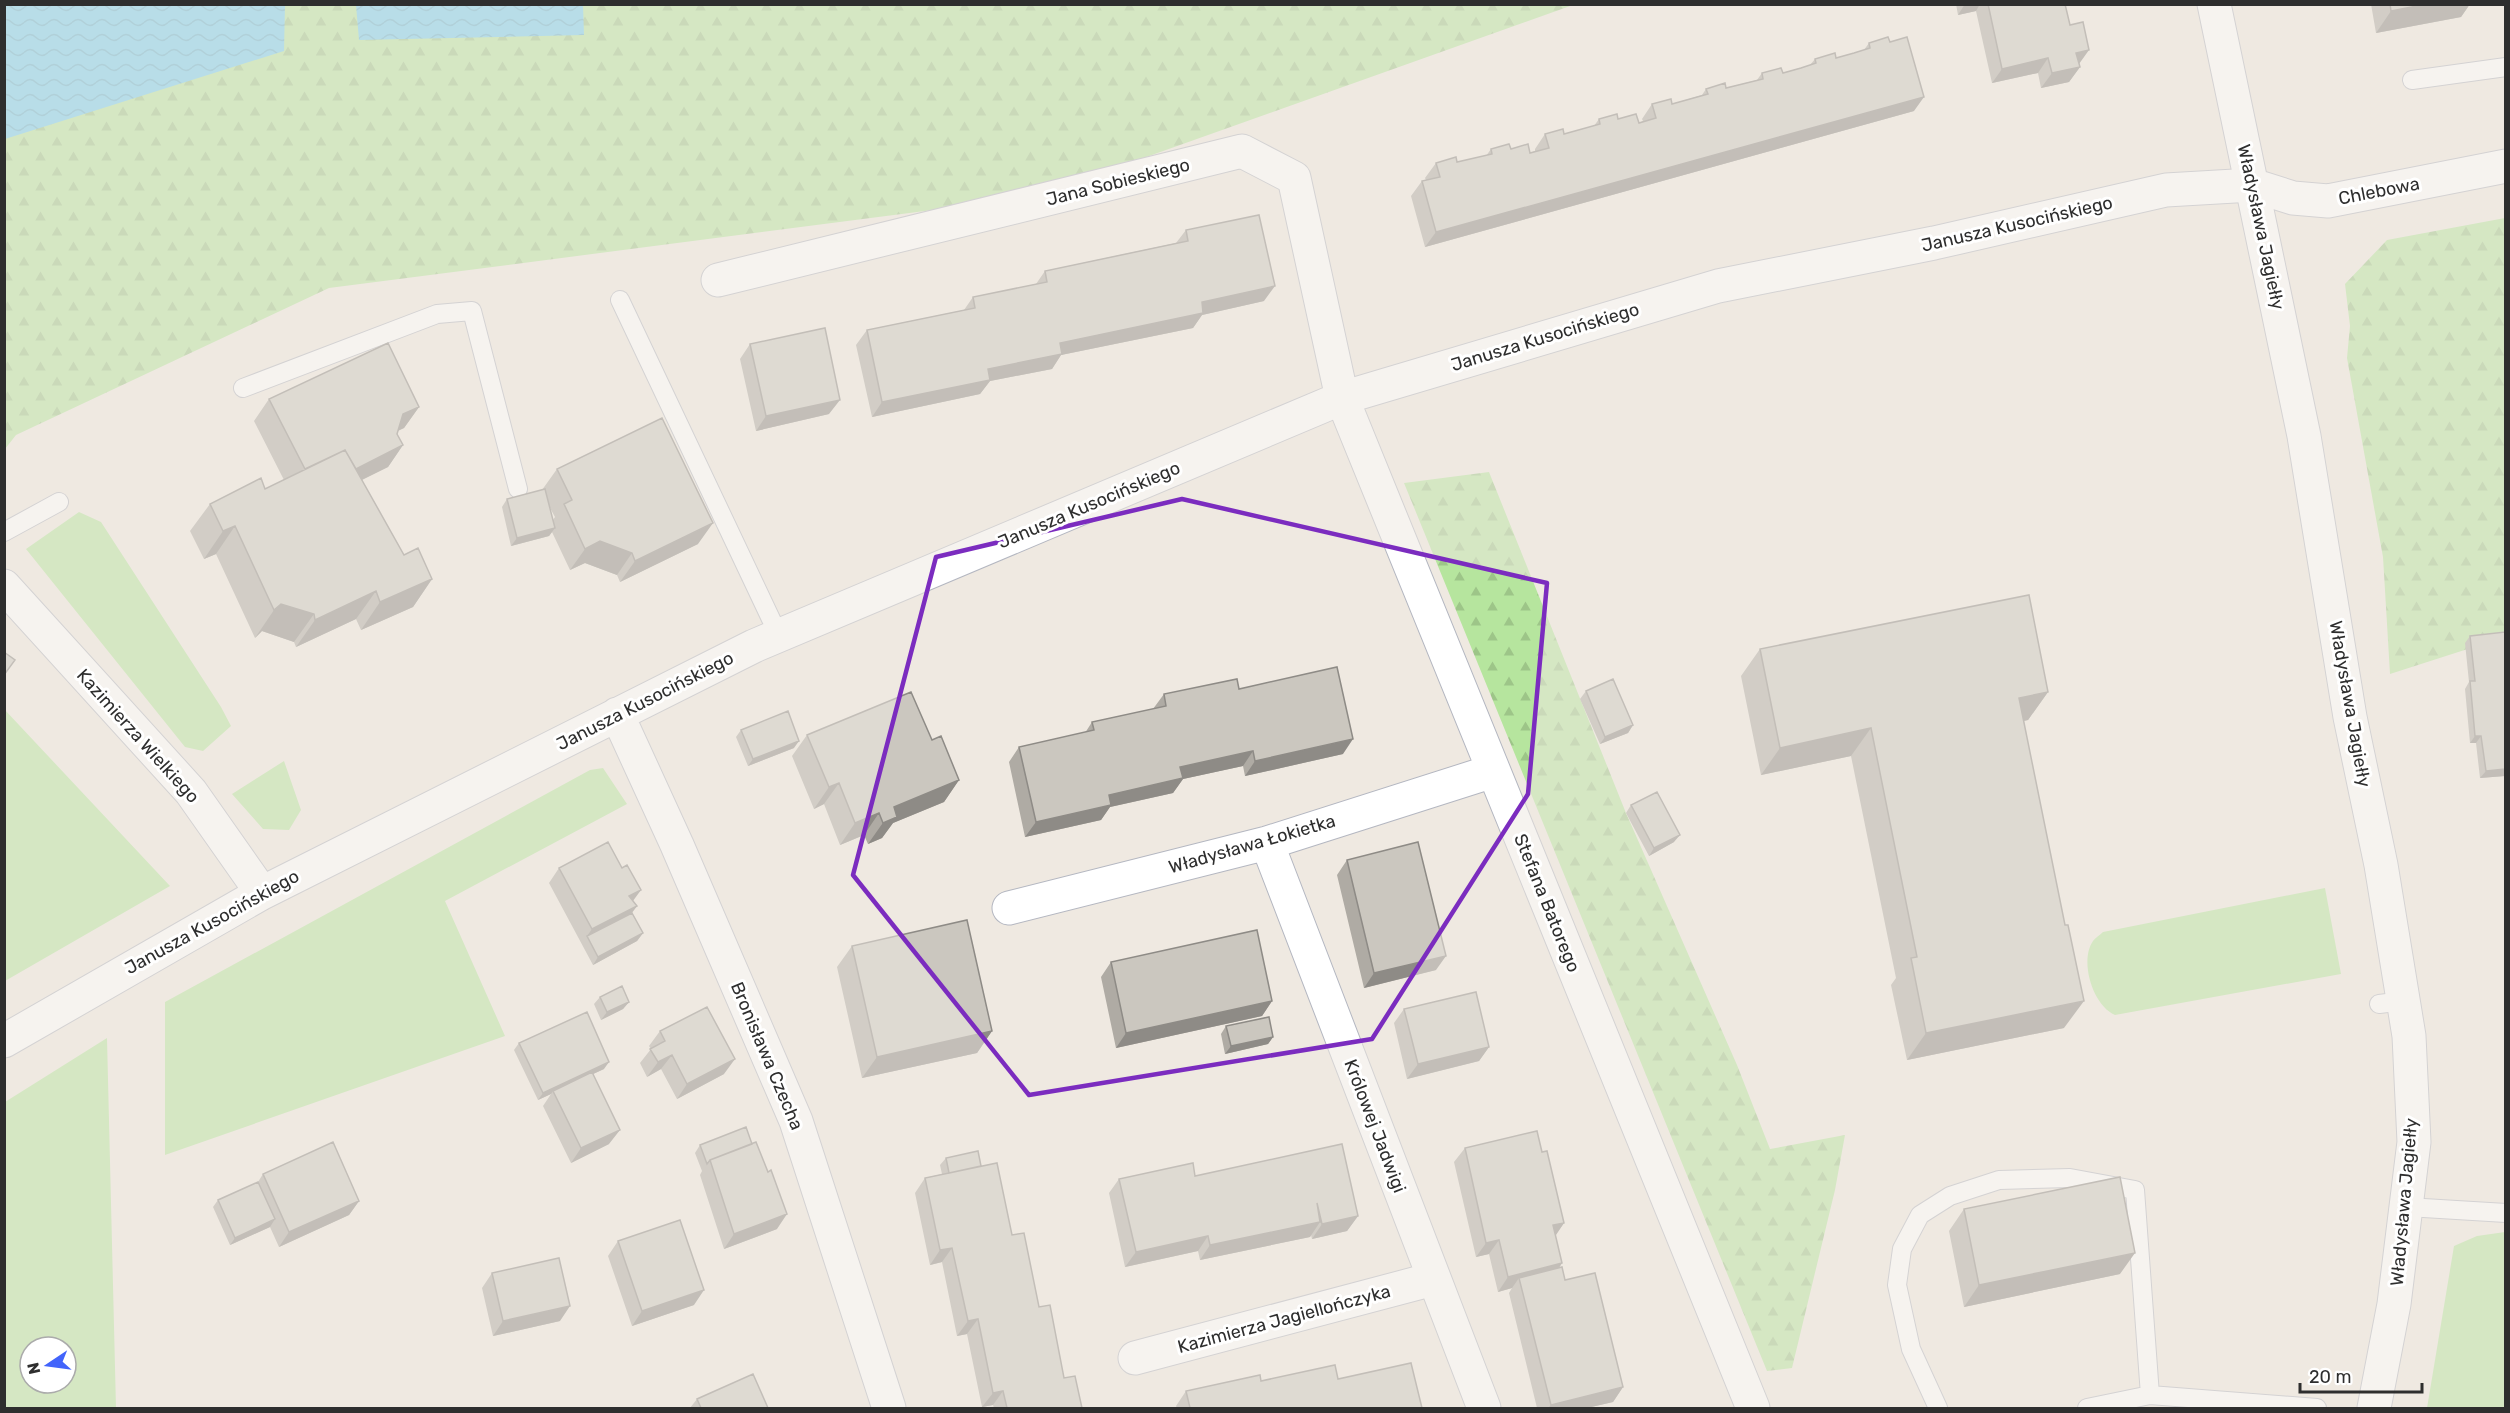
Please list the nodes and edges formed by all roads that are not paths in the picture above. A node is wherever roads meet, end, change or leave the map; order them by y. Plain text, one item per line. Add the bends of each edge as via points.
1 (2214, 4) edge
2 (2505, 67) edge
3 (2412, 80) dead end
4 (2505, 166) edge
5 (2252, 185) junction
6 (718, 280) dead end
7 (620, 300) dead end
8 (243, 388) dead end
9 (1342, 398) junction
10 (518, 489) dead end
11 (59, 502) dead end
12 (4, 532) edge
13 (4, 586) edge
14 (778, 636) junction
15 (617, 714) junction
16 (1493, 771) junction
17 (1267, 843) junction
18 (262, 893) junction
19 (1009, 908) dead end
20 (4, 1041) edge
21 (2407, 1207) junction
22 (2505, 1213) edge
23 (1433, 1279) junction
24 (1135, 1358) dead end
25 (2150, 1395) junction
26 (889, 1408) edge
27 (1484, 1408) edge
28 (1753, 1408) edge
29 (1938, 1408) edge
30 (2087, 1408) edge
31 (2318, 1408) edge
32 (2374, 1408) edge

1 - 5 street, Władysława Jagiełły
2 - 3 lane
4 - 5 street, Chlebowa via 2328,201 2293,198
5 - 9 street, Janusza Kusocińskiego via 2166,190 1934,243 1718,286
5 - 21 street, Władysława Jagiełły via 2304,436 2351,774 2392,1003 2412,1068 2414,1142
6 - 9 street, Jana Sobieskiego via 1242,152 1294,178
7 - 14 lane
8 - 10 lane via 437,315 472,311
9 - 14 street, Janusza Kusocińskiego
9 - 16 street, Stefana Batorego
11 - 12 lane
13 - 18 street, Kazimierza Wielkiego via 191,792
14 - 15 street, Janusza Kusocińskiego
15 - 18 street, Janusza Kusocińskiego
15 - 26 street, Bronisława Czecha via 796,1121
16 - 17 street, Władysława Łokietka
16 - 28 street, Stefana Batorego
17 - 19 street, Władysława Łokietka
17 - 23 street, Królowej Jadwigi
18 - 20 street, Janusza Kusocińskiego
21 - 22 lane
21 - 32 street, Władysława Jagiełły
23 - 24 street, Kazimierza Jagiellończyka
23 - 27 street, Królowej Jadwigi
25 - 29 lane via 2135,1190 2070,1178 1999,1180 1950,1196 1920,1215 1902,1249 1898,1285 1911,1348
25 - 30 lane
25 - 31 lane

